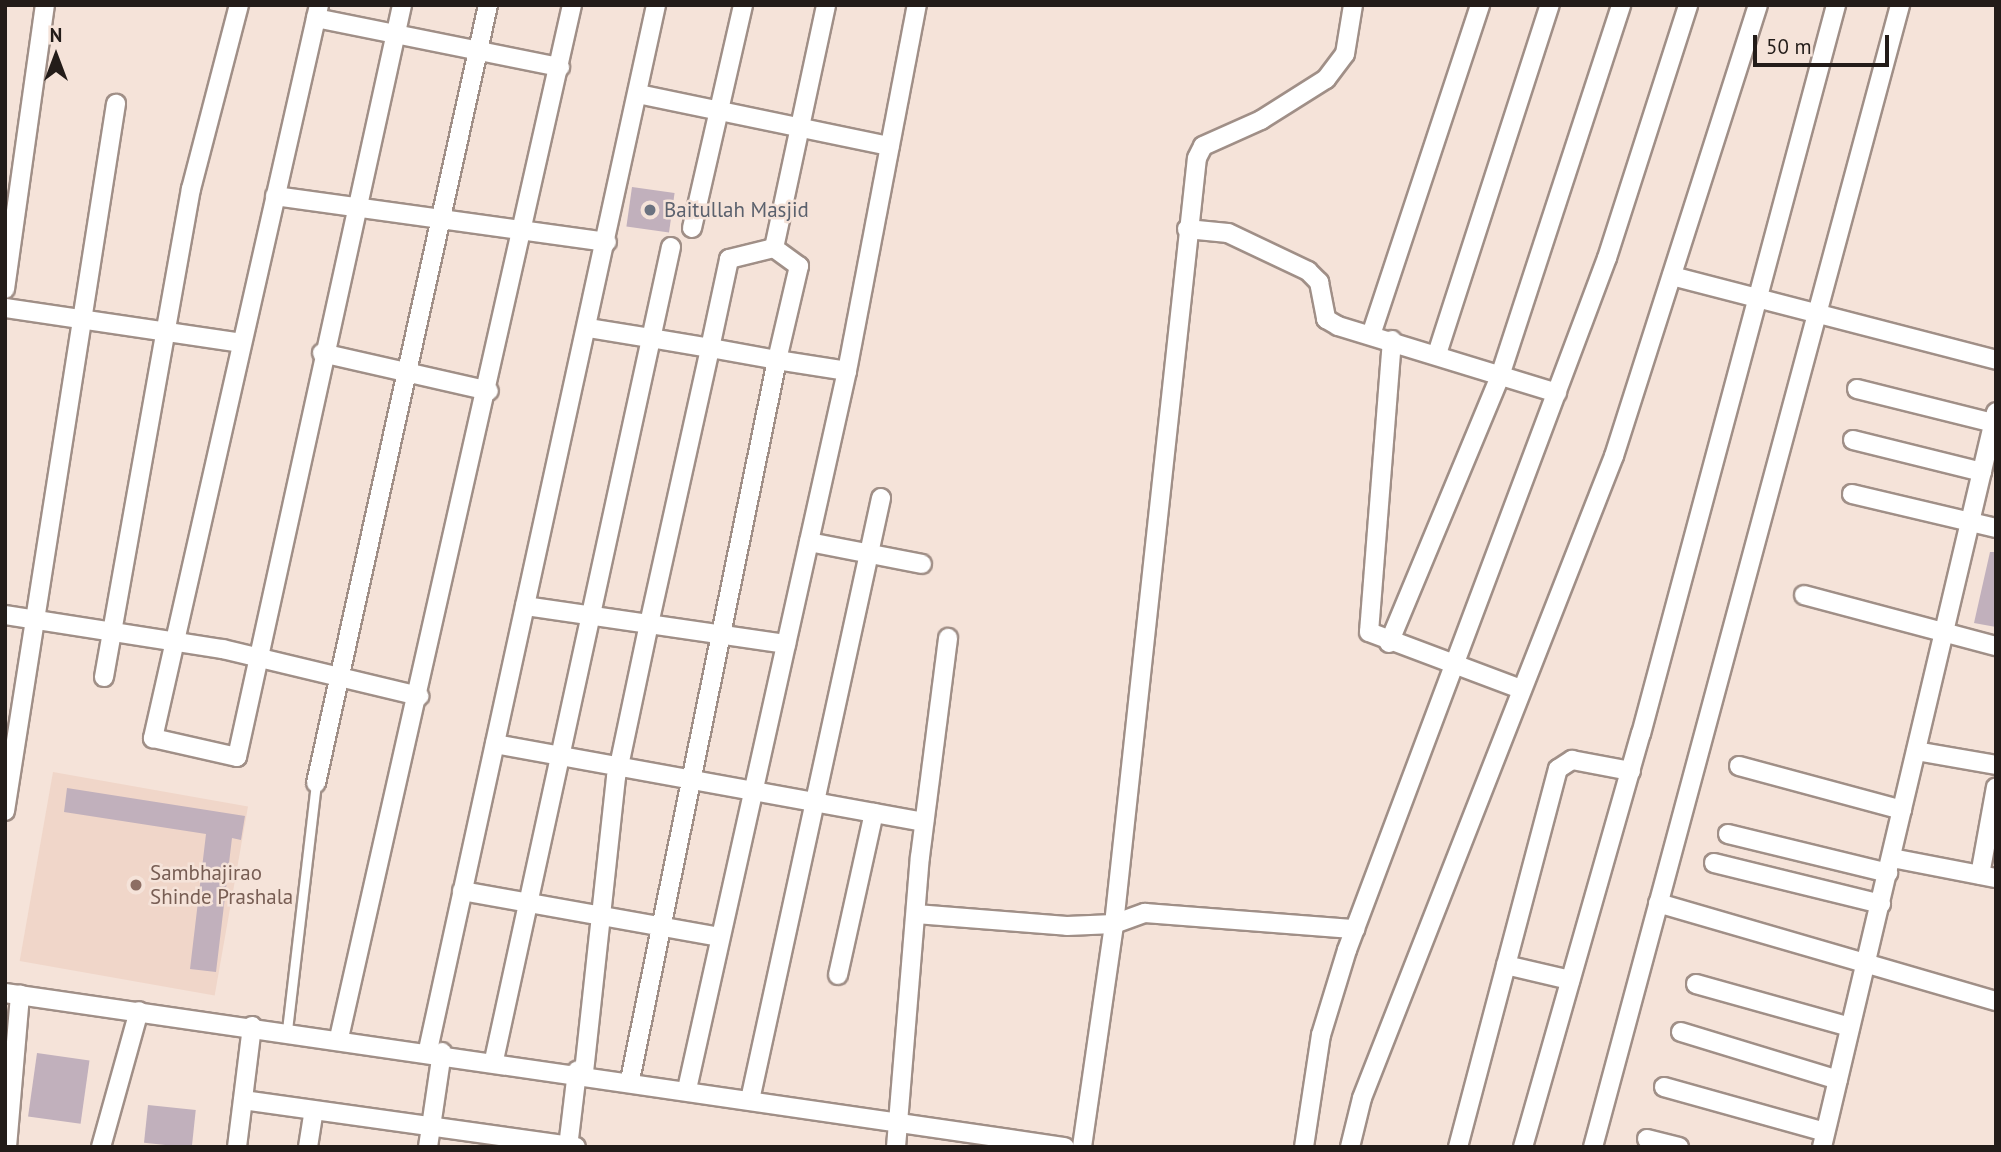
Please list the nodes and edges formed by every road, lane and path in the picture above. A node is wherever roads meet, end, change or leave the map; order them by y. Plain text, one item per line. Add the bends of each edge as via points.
1 (45, 5) edge
2 (239, 5) edge
3 (402, 5) edge
4 (488, 5) edge
5 (572, 5) edge
6 (656, 5) edge
7 (743, 5) edge
8 (826, 5) edge
9 (917, 5) edge
10 (1353, 5) edge
11 (1480, 5) edge
12 (1550, 5) edge
13 (1621, 5) edge
14 (1688, 5) edge
15 (1758, 5) edge
16 (1836, 5) edge
17 (1900, 5) edge
18 (317, 12) edge
19 (397, 33) junction
20 (478, 51) junction
21 (560, 67) junction
22 (638, 94) junction
23 (116, 104) dead end
24 (719, 111) junction
25 (800, 127) junction
26 (890, 146) junction
27 (275, 196) junction
28 (356, 207) junction
29 (440, 219) junction
30 (692, 228) dead end
31 (1187, 229) junction
32 (525, 231) junction
33 (607, 242) junction
34 (671, 247) dead end
35 (774, 248) junction
36 (1672, 276) junction
37 (5, 289) edge
38 (1758, 300) junction
39 (5, 308) edge
40 (1819, 317) junction
41 (82, 318) junction
42 (588, 328) junction
43 (165, 330) junction
44 (1371, 335) junction
45 (650, 338) junction
46 (1392, 340) junction
47 (241, 343) junction
48 (710, 348) junction
49 (322, 354) junction
50 (1437, 354) junction
51 (777, 360) junction
52 (1996, 360) edge
53 (847, 371) junction
54 (406, 372) junction
55 (1500, 376) junction
56 (1857, 389) dead end
57 (489, 391) junction
58 (1557, 393) junction
59 (1995, 417) edge
60 (1853, 439) dead end
61 (1982, 472) junction
62 (1852, 494) dead end
63 (881, 498) dead end
64 (1970, 522) junction
65 (1996, 528) edge
66 (809, 542) junction
67 (869, 554) junction
68 (922, 564) dead end
69 (1804, 595) dead end
70 (525, 606) junction
71 (5, 615) edge
72 (588, 615) junction
73 (36, 619) junction
74 (649, 624) junction
75 (112, 630) junction
76 (718, 634) junction
77 (1944, 634) junction
78 (948, 638) dead end
79 (175, 640) junction
80 (1389, 642) junction
81 (786, 644) junction
82 (1996, 646) edge
83 (258, 656) junction
84 (1456, 664) junction
85 (340, 675) junction
86 (104, 677) dead end
87 (1521, 688) junction
88 (419, 696) junction
89 (495, 744) junction
90 (1916, 751) junction
91 (559, 755) junction
92 (1996, 765) edge
93 (619, 766) junction
94 (1739, 766) dead end
95 (1631, 771) junction
96 (688, 780) junction
97 (316, 783) joint
98 (1996, 787) edge
99 (752, 794) junction
100 (813, 801) junction
101 (1902, 810) junction
102 (5, 811) edge
103 (874, 813) junction
104 (924, 822) junction
105 (1728, 834) dead end
106 (1714, 863) dead end
107 (1890, 865) junction
108 (1988, 876) edge
109 (462, 891) junction
110 (527, 903) junction
111 (1658, 903) junction
112 (1881, 904) junction
113 (916, 914) junction
114 (600, 917) junction
115 (1114, 924) junction
116 (660, 927) junction
117 (1354, 929) junction
118 (720, 937) junction
119 (1866, 962) junction
120 (1506, 965) junction
121 (838, 975) dead end
122 (1570, 980) junction
123 (1696, 984) dead end
124 (13, 994) edge
125 (1996, 1001) edge
126 (139, 1011) junction
127 (252, 1026) junction
128 (1850, 1027) junction
129 (287, 1030) junction
130 (1681, 1032) dead end
131 (339, 1038) junction
132 (435, 1051) junction
133 (494, 1060) junction
134 (580, 1072) junction
135 (630, 1080) junction
136 (1838, 1080) junction
137 (1664, 1087) dead end
138 (687, 1089) junction
139 (243, 1100) junction
140 (750, 1100) junction
141 (314, 1110) junction
142 (900, 1123) junction
143 (431, 1126) junction
144 (1647, 1139) dead end
145 (486, 1140) edge
146 (1823, 1140) edge
147 (1018, 1143) edge
148 (10, 1146) edge
149 (570, 1146) edge
150 (101, 1147) edge
151 (237, 1147) edge
152 (308, 1147) edge
153 (428, 1147) edge
154 (896, 1147) edge
155 (1065, 1147) edge
156 (1082, 1147) edge
157 (1304, 1147) edge
158 (1350, 1147) edge
159 (1458, 1147) edge
160 (1523, 1147) edge
161 (1593, 1147) edge
162 (1679, 1147) edge

1 - 37 street
2 - 43 street via 202,135
3 - 19 street
4 - 20 street
5 - 21 street
6 - 22 street
7 - 24 street
8 - 25 street
9 - 26 street
10 - 31 street via 1345,54 1326,79 1261,120 1203,146
11 - 44 street
12 - 50 street
13 - 55 street
14 - 58 street
15 - 36 street
16 - 38 street
17 - 40 street
18 - 19 street
18 - 27 street
19 - 20 street
19 - 28 street
20 - 21 street
20 - 29 street
21 - 32 street
22 - 24 street
22 - 33 street
23 - 41 street
24 - 25 street
24 - 30 street
25 - 26 street
25 - 35 street
26 - 53 street
27 - 28 street
27 - 47 street
28 - 29 street
28 - 49 street
29 - 32 street
29 - 54 street
31 - 44 street via 1228,233 1308,271 1319,282 1326,319
31 - 115 street
32 - 33 street
32 - 57 street
33 - 42 street
34 - 45 street
35 - 48 street via 729,259
35 - 51 street via 799,266
36 - 38 street
36 - 87 street via 1614,456
38 - 40 street
38 - 95 street
39 - 41 street
40 - 52 street
40 - 111 street
41 - 43 street
41 - 73 street
42 - 45 street
42 - 70 street
43 - 47 street
43 - 75 street
44 - 46 street
45 - 48 street
45 - 72 street
46 - 50 street
46 - 80 street via 1369,632
47 - 79 street
48 - 51 street
48 - 74 street
49 - 54 street
49 - 83 street
50 - 55 street
51 - 53 street
51 - 76 street
53 - 66 street
54 - 57 street
54 - 85 street
55 - 58 street
55 - 80 street
56 - 59 street
57 - 88 street
58 - 84 street
59 - 61 street
60 - 61 street
61 - 64 street
62 - 64 street
63 - 67 street
64 - 65 street
64 - 77 street
66 - 67 street
66 - 81 street
67 - 68 street
67 - 100 street
69 - 77 street
70 - 72 street
70 - 89 street
71 - 73 street
72 - 74 street
72 - 91 street
73 - 75 street
73 - 102 street
74 - 76 street
74 - 93 street
75 - 79 street
75 - 86 street
76 - 81 street
76 - 96 street
77 - 82 street
77 - 90 street
78 - 104 street
79 - 83 street
79 - 83 street via 153,738 237,757
80 - 84 street
81 - 99 street
83 - 85 street
84 - 87 street
84 - 117 street
85 - 88 street
85 - 97 street
87 - 158 street via 1362,1098
88 - 131 street
89 - 91 street
89 - 109 street
90 - 92 street
90 - 101 street
91 - 93 street
91 - 110 street
93 - 96 street
93 - 114 street
94 - 101 street
95 - 120 street via 1572,760 1558,769
95 - 122 street
96 - 99 street
96 - 116 street
97 - 129 lane
98 - 108 street
99 - 100 street
99 - 118 street
100 - 103 street
100 - 140 street
101 - 107 street
103 - 104 street
103 - 121 street
104 - 113 street
105 - 107 street
106 - 112 street
107 - 108 street
107 - 112 street
109 - 110 street
109 - 132 street
110 - 114 street
110 - 133 street
111 - 119 street
111 - 161 street
112 - 119 street
113 - 115 street
113 - 142 street
114 - 116 street
114 - 134 street
115 - 117 street via 1145,914
115 - 156 street
116 - 118 street
116 - 135 street
117 - 157 street via 1321,1035
118 - 138 street
119 - 125 street
119 - 128 street
120 - 122 street
120 - 159 street
122 - 160 street
123 - 128 street
124 - 126 street
124 - 148 street
126 - 127 street
126 - 150 street
127 - 129 street
127 - 139 street
128 - 136 street
129 - 131 street
130 - 136 street
131 - 132 street
132 - 133 street
132 - 143 street
133 - 134 street
134 - 135 street
134 - 149 street
135 - 138 street
136 - 146 street
137 - 146 street
138 - 140 street
139 - 141 street
139 - 151 street
140 - 142 street
141 - 143 street
141 - 152 street
142 - 147 street
142 - 154 street
143 - 145 street
143 - 153 street
144 - 162 street
145 - 149 street
147 - 155 street

